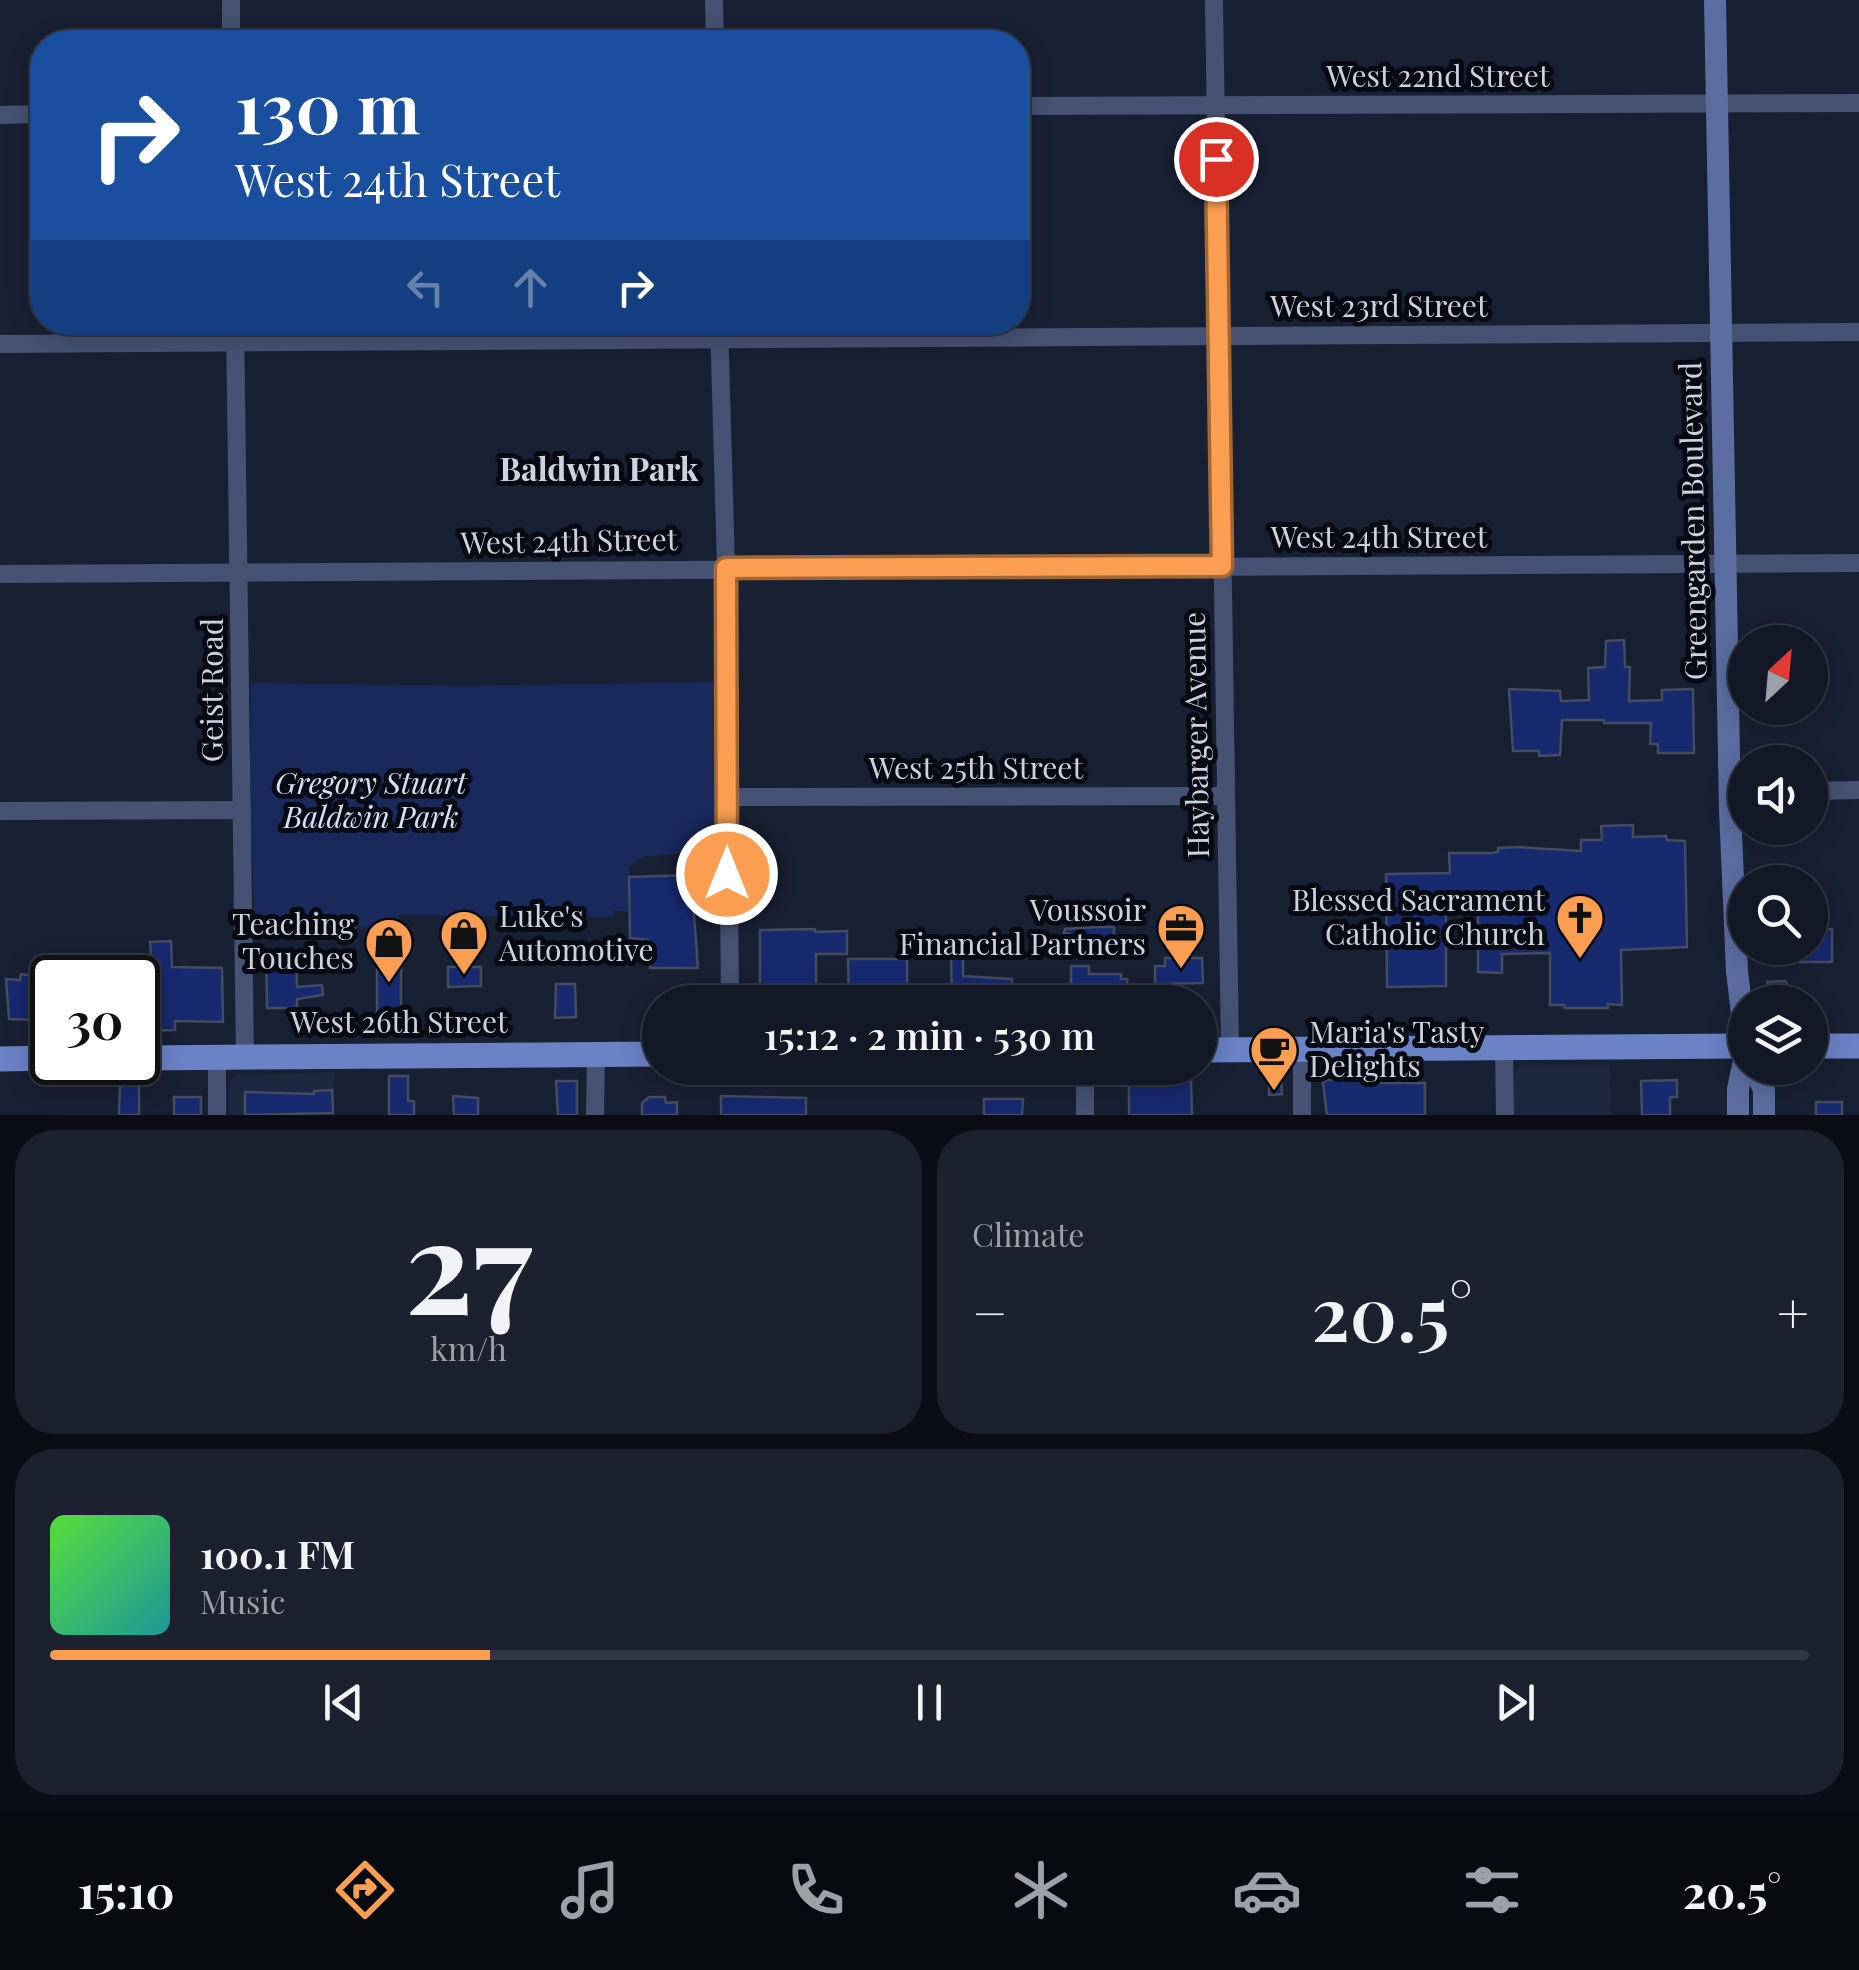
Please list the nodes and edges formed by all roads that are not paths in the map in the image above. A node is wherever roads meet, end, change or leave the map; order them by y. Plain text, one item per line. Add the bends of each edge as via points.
1 (230, 0) edge
2 (714, 0) edge
3 (1214, 0) edge
4 (1715, 0) edge
5 (231, 30) edge
6 (715, 30) edge
7 (1859, 103) edge
8 (1717, 104) junction
9 (1030, 106) edge
10 (1215, 106) junction
11 (30, 114) edge
12 (0, 115) edge
13 (1859, 332) edge
14 (1030, 333) edge
15 (1721, 333) junction
16 (176, 335) edge
17 (235, 335) edge
18 (719, 335) edge
19 (1219, 335) junction
20 (0, 344) edge
21 (1859, 563) edge
22 (1725, 564) junction
23 (1222, 566) junction
24 (726, 568) junction
25 (240, 573) junction
26 (0, 574) edge
27 (1735, 745) edge
28 (1859, 790) edge
29 (1828, 791) edge
30 (1226, 796) junction
31 (726, 797) junction
32 (242, 810) junction
33 (0, 811) edge
34 (1737, 845) edge
35 (730, 985) edge
36 (1738, 985) edge
37 (1728, 1043) edge
38 (1828, 1046) edge
39 (1859, 1046) edge
40 (1504, 1048) junction
41 (1217, 1050) edge
42 (1230, 1050) junction
43 (1302, 1050) junction
44 (596, 1054) junction
45 (642, 1054) edge
46 (217, 1057) junction
47 (245, 1057) junction
48 (0, 1058) edge
49 (30, 1058) edge
50 (160, 1058) edge
51 (1085, 1085) edge
52 (1739, 1085) edge
53 (1762, 1085) edge
54 (217, 1115) edge
55 (595, 1115) edge
56 (1085, 1115) edge
57 (1302, 1115) edge
58 (1505, 1115) edge
59 (1738, 1115) edge
60 (1764, 1115) edge

1 - 5 street
2 - 6 street
3 - 10 street, Haybarger Avenue
4 - 8 street, Greengarden Boulevard
7 - 8 street, West 22nd Street
8 - 10 street, West 22nd Street
8 - 15 street, Greengarden Boulevard
9 - 10 street, West 22nd Street
10 - 19 street, Haybarger Avenue
11 - 12 street
13 - 15 street, West 23rd Street
14 - 19 street, West 23rd Street
15 - 19 street, West 23rd Street
15 - 22 street, Greengarden Boulevard
16 - 20 street, West 23rd Street
17 - 25 street, Geist Road
18 - 24 street
19 - 23 street, Haybarger Avenue
21 - 22 street, West 24th Street
22 - 23 street, West 24th Street
22 - 27 street, Greengarden Boulevard
23 - 24 street, West 24th Street
23 - 30 street, Haybarger Avenue
24 - 25 street, West 24th Street
24 - 31 street
25 - 26 street, West 24th Street
25 - 32 street, Geist Road
28 - 29 street
30 - 31 street, West 25th Street
30 - 42 street, Haybarger Avenue
31 - 35 street
32 - 33 street
32 - 47 street, Geist Road
34 - 36 street, Greengarden Boulevard
37 - 40 main road
38 - 39 main road
40 - 43 main road
40 - 58 street
41 - 42 main road
42 - 43 main road
43 - 57 street
44 - 45 main road, West 26th Street
44 - 47 main road, West 26th Street
44 - 55 street
46 - 47 main road, West 26th Street
46 - 50 main road, West 26th Street
46 - 54 street
48 - 49 main road
51 - 56 street
52 - 59 street
53 - 60 street

